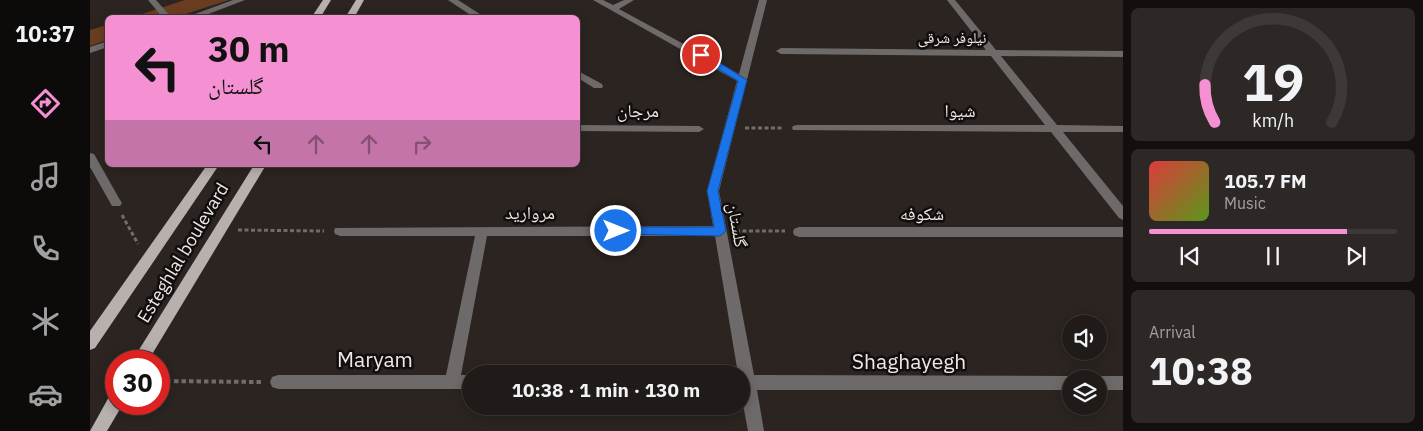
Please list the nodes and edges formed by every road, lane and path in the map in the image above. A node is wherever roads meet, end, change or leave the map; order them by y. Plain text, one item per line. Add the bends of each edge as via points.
1 (152, 0) edge
2 (241, 0) edge
3 (327, 0) edge
4 (360, 0) edge
5 (452, 0) edge
6 (597, 0) edge
7 (630, 0) edge
8 (763, 0) edge
9 (951, 0) edge
10 (614, 8) junction
11 (165, 15) edge
12 (197, 15) edge
13 (317, 15) edge
14 (352, 15) edge
15 (477, 15) edge
16 (105, 45) edge
17 (90, 50) edge
18 (781, 50) dead end
19 (993, 52) junction
20 (1123, 54) edge
21 (580, 75) edge
22 (742, 80) junction
23 (580, 86) edge
24 (580, 128) edge
25 (729, 128) junction
26 (797, 128) joint
27 (1054, 128) junction
28 (699, 129) dead end
29 (1123, 129) edge
30 (90, 157) edge
31 (212, 167) edge
32 (259, 167) edge
33 (116, 203) joint
34 (1123, 216) edge
35 (220, 230) junction
36 (340, 231) joint
37 (482, 231) junction
38 (720, 231) junction
39 (799, 232) joint
40 (1123, 232) edge
41 (147, 260) junction
42 (90, 343) edge
43 (147, 350) edge
44 (741, 365) edge
45 (170, 381) edge
46 (278, 382) joint
47 (452, 382) junction
48 (462, 382) edge
49 (750, 382) edge
50 (1062, 383) edge
51 (1107, 383) edge
52 (1123, 383) edge
53 (750, 406) edge
54 (108, 415) edge
55 (98, 431) edge
56 (756, 431) edge

1 - 11 street
2 - 12 street
3 - 13 main road
4 - 14 main road
5 - 15 street
6 - 10 street
7 - 10 street
8 - 22 street, گلستان
9 - 19 street
10 - 22 street
16 - 17 street
18 - 19 street, نیلوفر شرقی
19 - 20 street, نیلوفر شرقی
19 - 27 street
21 - 23 street via 598,86
22 - 25 street, گلستان
24 - 28 street, مرجان
25 - 26 path
25 - 38 street, گلستان via 713,191
26 - 27 street, شیوا
27 - 29 street, شیوا
27 - 34 street
30 - 33 street
31 - 41 main road, Esteghlal boulevard
32 - 35 main road, Esteghlal boulevard
33 - 41 path
35 - 36 path
35 - 43 main road, Esteghlal boulevard
36 - 37 street, مروارید
37 - 38 street, مروارید
37 - 47 street
38 - 39 path
38 - 44 street, گلستان
39 - 40 street, شکوفه
41 - 42 main road, Esteghlal boulevard
45 - 46 path
46 - 47 street, Maryam
47 - 48 street, Maryam
49 - 50 street, Shaghayegh
51 - 52 street
53 - 56 street, گلستان
54 - 55 main road

